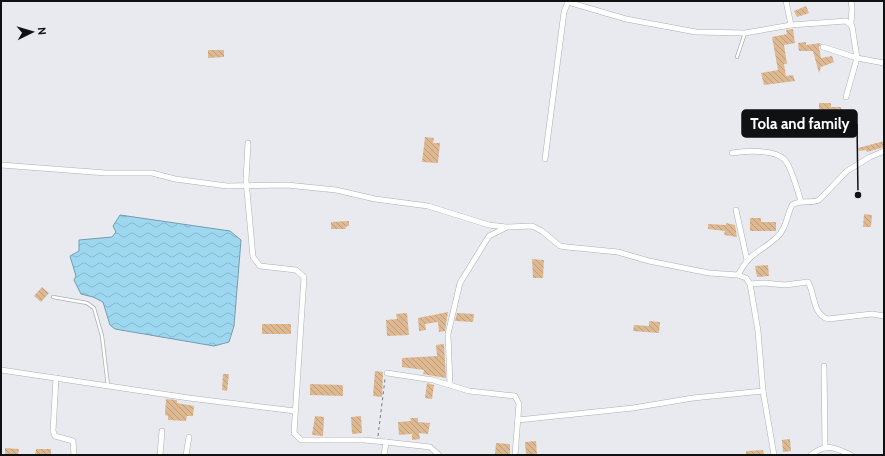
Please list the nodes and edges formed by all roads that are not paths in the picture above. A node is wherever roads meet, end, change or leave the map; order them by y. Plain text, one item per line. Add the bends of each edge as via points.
1 (567, 1) edge
2 (786, 1) edge
3 (851, 1) edge
4 (851, 24) junction
5 (791, 25) junction
6 (745, 33) junction
7 (823, 47) dead end
8 (737, 58) dead end
9 (857, 58) junction
10 (884, 63) edge
11 (846, 97) dead end
12 (248, 143) dead end
13 (884, 151) edge
14 (732, 153) dead end
15 (545, 159) dead end
16 (1, 166) edge
17 (247, 185) junction
18 (801, 201) junction
19 (736, 210) dead end
20 (506, 227) junction
21 (747, 260) junction
22 (738, 275) junction
23 (750, 284) junction
24 (53, 297) dead end
25 (884, 316) edge
26 (824, 366) dead end
27 (1, 370) edge
28 (387, 373) road end
29 (56, 378) junction
30 (450, 385) junction
31 (108, 386) junction
32 (764, 391) junction
33 (295, 411) junction
34 (518, 420) junction
35 (162, 431) dead end
36 (189, 437) dead end
37 (386, 442) junction
38 (825, 447) junction
39 (74, 455) edge
40 (160, 455) edge
41 (186, 455) edge
42 (384, 455) edge
43 (439, 455) edge
44 (516, 455) edge
45 (774, 455) edge
46 (811, 455) edge
47 (851, 455) edge

1 - 6 street via 626,19 696,32
1 - 15 street
2 - 5 street
3 - 4 street
4 - 5 street via 844,21
4 - 9 street
5 - 6 street
6 - 8 lane
7 - 9 street
9 - 10 street
9 - 11 street
12 - 17 street
13 - 18 street via 847,171 819,200
14 - 18 street via 753,151 780,156 788,164
16 - 17 street via 106,173 152,173 227,186
17 - 20 street via 336,190 428,206 489,225
17 - 33 street via 250,237 256,262 267,268 296,270 304,277
18 - 21 street via 792,205 777,238
19 - 21 street
20 - 22 street via 532,226 560,246 618,252 709,273
20 - 30 street via 489,236 460,283 448,334
21 - 22 street
22 - 23 street via 746,278
23 - 25 street via 785,285 808,282 823,318 872,314
23 - 32 street
24 - 31 lane via 87,303 94,308 102,336
26 - 38 street
27 - 29 street
28 - 30 street
29 - 31 street
29 - 39 street via 53,431 55,436 73,441
30 - 34 street via 470,391 515,396 519,404
31 - 33 street
32 - 34 street
32 - 45 street
33 - 37 street via 294,433 301,440
34 - 44 street
35 - 40 street
36 - 41 street
37 - 42 street
37 - 43 street via 430,447
38 - 46 street
38 - 47 street via 840,449

